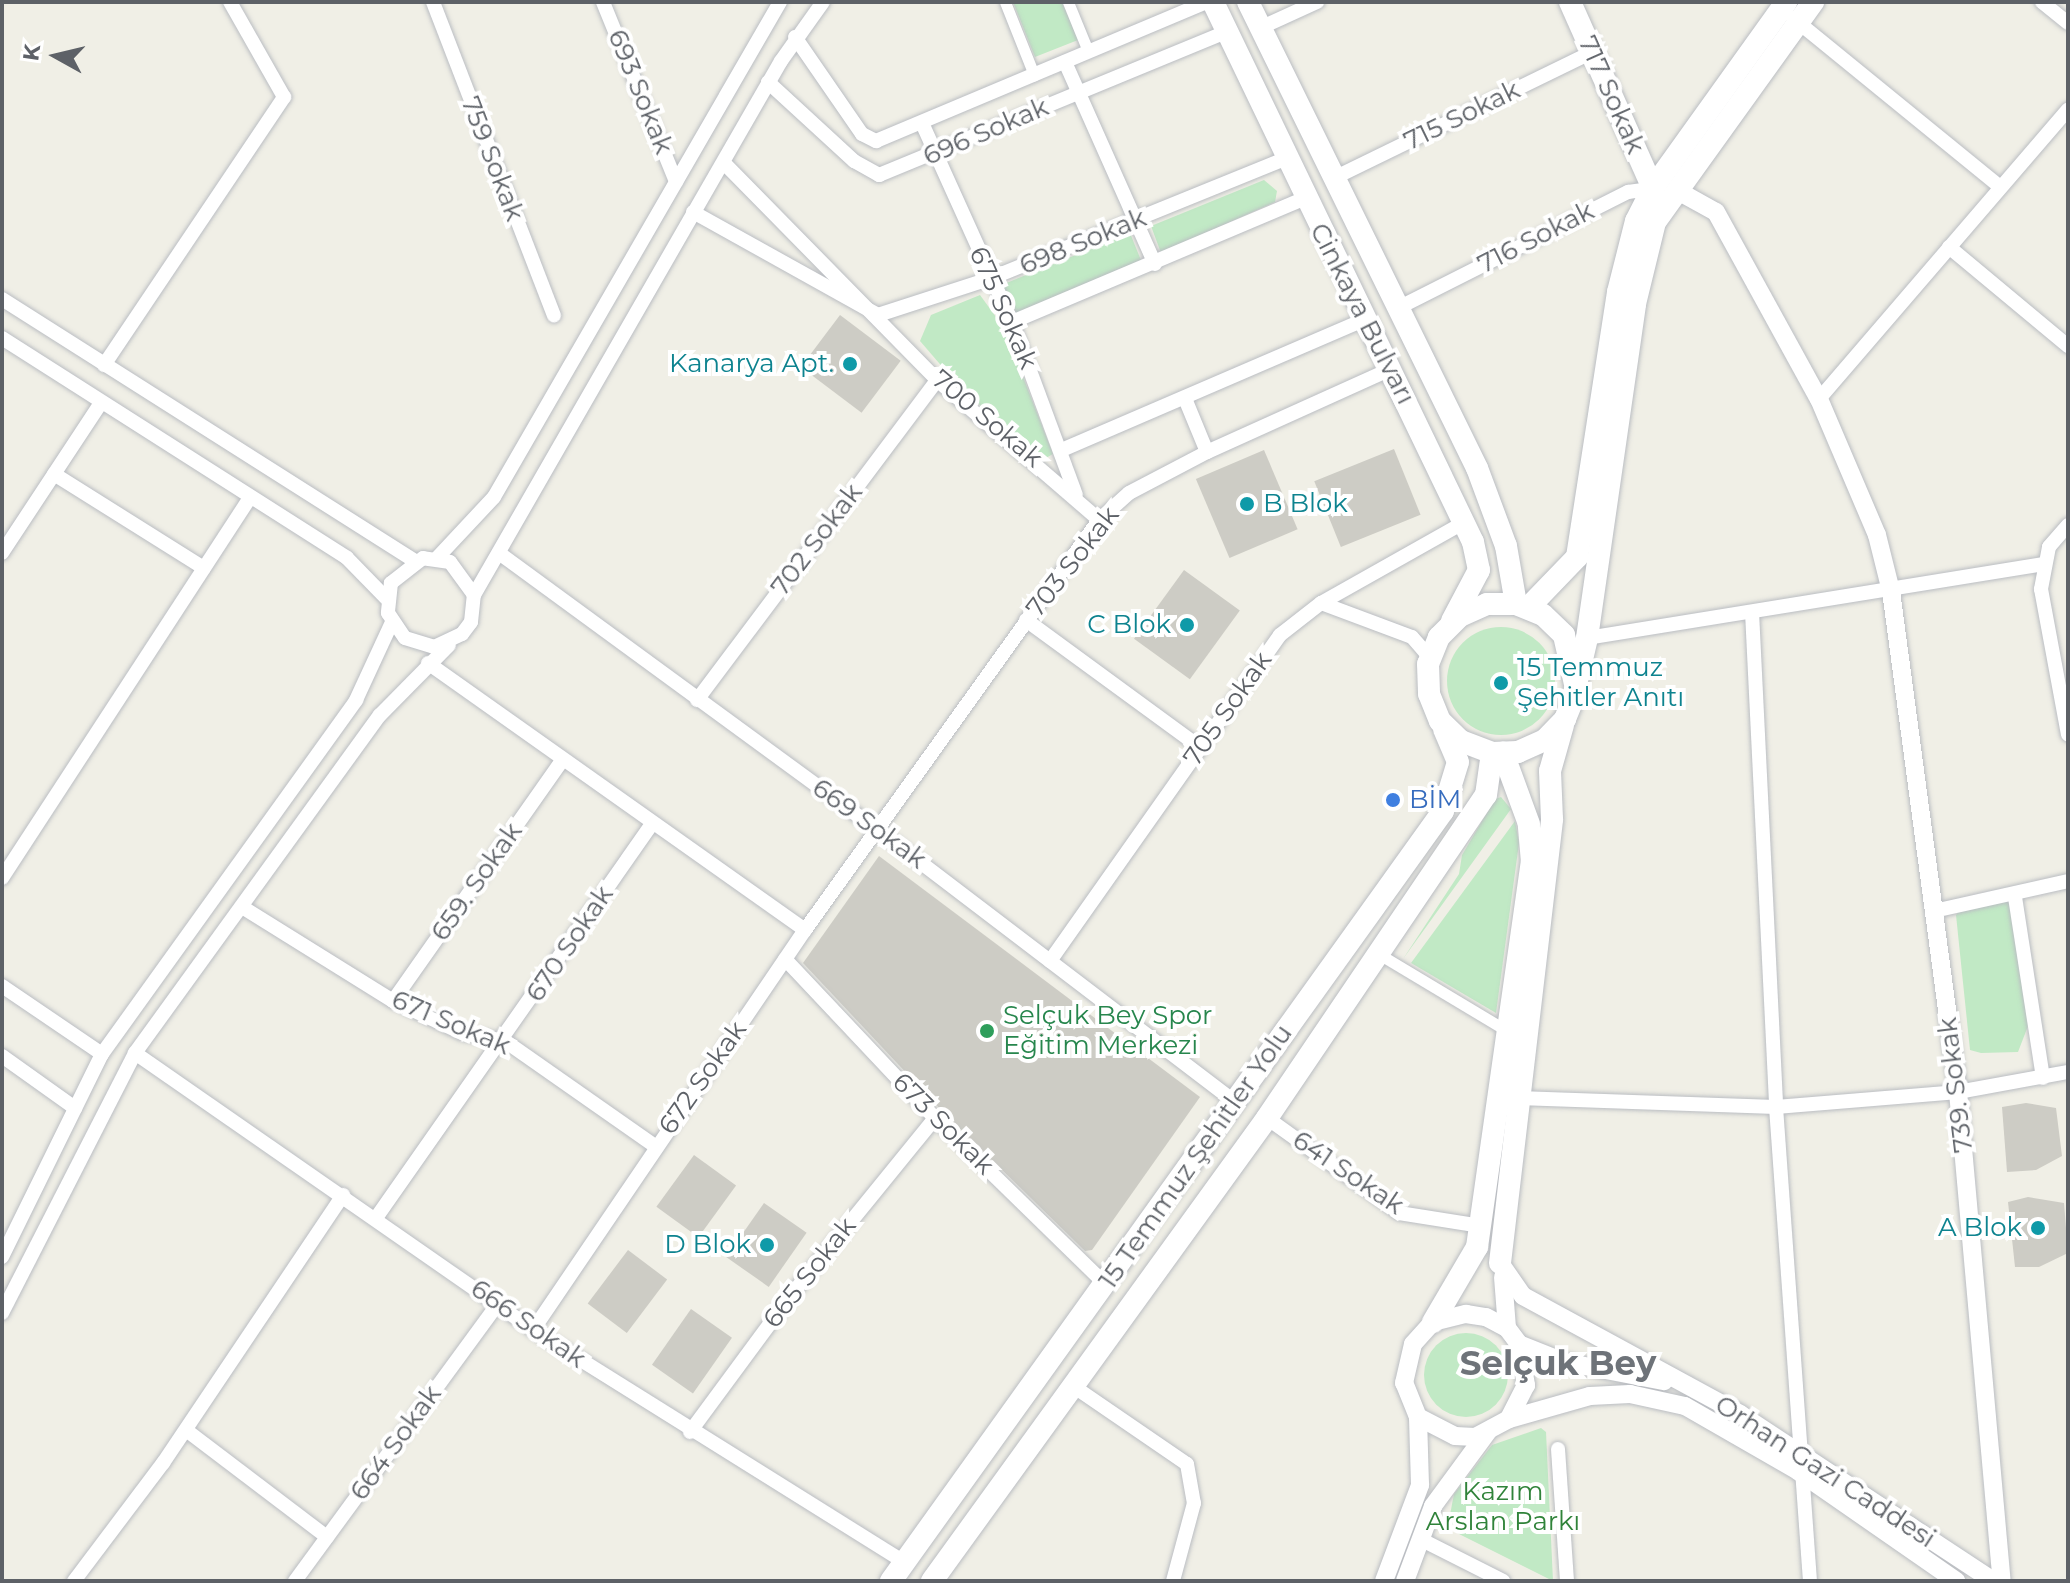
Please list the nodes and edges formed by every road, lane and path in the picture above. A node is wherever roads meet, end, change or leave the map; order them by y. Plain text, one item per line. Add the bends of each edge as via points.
1 (230, 2) edge
2 (433, 2) edge
3 (603, 2) edge
4 (780, 2) edge
5 (823, 2) edge
6 (1005, 2) edge
7 (1068, 2) edge
8 (1210, 2) edge
9 (1248, 2) edge
10 (1317, 2) edge
11 (1570, 2) edge
12 (1813, 2) edge
13 (2042, 2) edge
14 (1785, 9) edge
15 (2068, 23) edge
16 (1260, 28) junction
17 (1226, 32) junction
18 (795, 37) junction
19 (1088, 51) junction
20 (1592, 52) junction
21 (1065, 62) junction
22 (1034, 75) junction
23 (768, 82) junction
24 (1081, 91) junction
25 (2068, 109) edge
26 (922, 123) junction
27 (936, 154) junction
28 (1285, 159) junction
29 (724, 163) junction
30 (1332, 179) junction
31 (676, 182) junction
32 (2000, 187) junction
33 (1653, 188) junction
34 (1678, 191) junction
35 (1303, 199) junction
36 (693, 212) junction
37 (1137, 220) junction
38 (1949, 247) junction
39 (1155, 264) junction
40 (989, 279) junction
41 (2, 299) edge
42 (1398, 308) junction
43 (554, 315) dead end
44 (878, 315) junction
45 (1366, 319) junction
46 (1012, 322) junction
47 (2, 338) edge
48 (2068, 346) edge
49 (104, 365) junction
50 (1391, 369) junction
51 (937, 380) junction
52 (1819, 399) junction
53 (1186, 401) junction
54 (101, 403) junction
55 (1064, 449) junction
56 (1207, 452) junction
57 (54, 474) junction
58 (1076, 495) junction
59 (249, 499) junction
60 (1099, 520) junction
61 (1465, 522) junction
62 (2068, 525) edge
63 (2, 553) edge
64 (499, 553) junction
65 (437, 558) junction
66 (415, 561) junction
67 (2043, 564) junction
68 (204, 568) junction
69 (1891, 591) junction
70 (474, 595) junction
71 (386, 598) junction
72 (1321, 603) junction
73 (1522, 606) junction
74 (1752, 612) junction
75 (1026, 620) junction
76 (392, 622) junction
77 (1449, 625) junction
78 (462, 634) junction
79 (1587, 638) junction
80 (1431, 659) junction
81 (428, 663) junction
82 (1575, 684) junction
83 (2064, 696) edge
84 (697, 700) junction
85 (1565, 719) junction
86 (1440, 721) junction
87 (2068, 735) edge
88 (1201, 748) junction
89 (1497, 753) junction
90 (561, 762) junction
91 (651, 825) junction
92 (878, 830) junction
93 (2, 878) edge
94 (2068, 881) edge
95 (2015, 897) junction
96 (242, 907) junction
97 (1934, 911) junction
98 (805, 930) junction
99 (1379, 954) junction
100 (785, 959) junction
101 (1050, 961) junction
102 (2, 986) edge
103 (393, 1001) junction
104 (1508, 1031) junction
105 (505, 1041) junction
106 (135, 1053) junction
107 (102, 1054) junction
108 (2, 1056) edge
109 (2068, 1072) edge
110 (2043, 1078) junction
111 (1958, 1092) junction
112 (1518, 1098) junction
113 (1235, 1102) junction
114 (1776, 1107) junction
115 (75, 1108) junction
116 (935, 1118) junction
117 (1267, 1118) junction
118 (655, 1146) junction
119 (343, 1195) junction
120 (376, 1218) junction
121 (1481, 1226) junction
122 (2, 1257) edge
123 (1500, 1263) junction
124 (1105, 1284) junction
125 (498, 1304) junction
126 (2, 1313) edge
127 (1433, 1322) junction
128 (1507, 1328) junction
129 (533, 1330) junction
130 (1519, 1344) junction
131 (1073, 1386) junction
132 (1689, 1388) junction
133 (1418, 1417) junction
134 (1509, 1419) junction
135 (186, 1430) junction
136 (1489, 1430) junction
137 (690, 1432) junction
138 (1558, 1449) dead end
139 (1802, 1454) junction
140 (1802, 1474) junction
141 (327, 1537) junction
142 (1422, 1540) junction
143 (904, 1562) junction
144 (74, 1581) edge
145 (295, 1581) edge
146 (891, 1581) edge
147 (932, 1581) edge
148 (1173, 1581) edge
149 (1384, 1581) edge
150 (1405, 1581) edge
151 (1503, 1581) edge
152 (1567, 1581) edge
153 (1810, 1581) edge
154 (1956, 1581) edge
155 (1993, 1581) edge
156 (2002, 1581) edge

1 - 49 street via 284,97
2 - 43 street, 759 Sokak
3 - 31 street, 693 Sokak
4 - 31 street
5 - 18 street
6 - 22 street
7 - 19 street
8 - 17 main road, Cinkaya Bulvarı
8 - 19 street, 696 Sokak
9 - 16 main road, Cinkaya Bulvarı
10 - 16 street
11 - 20 main road, 717 Sokak
12 - 14 main road
13 - 15 street
14 - 32 street
14 - 33 main road
14 - 34 main road
16 - 30 main road, Cinkaya Bulvarı
17 - 24 street, 696 Sokak
17 - 28 main road, Cinkaya Bulvarı
18 - 23 street
18 - 26 street, 696 Sokak via 870,140
19 - 21 street, 696 Sokak
20 - 30 street, 715 Sokak
20 - 33 main road, 717 Sokak
21 - 22 street, 696 Sokak
21 - 24 street
22 - 26 street, 696 Sokak
23 - 27 street, 696 Sokak via 873,174
23 - 29 street
24 - 27 street, 696 Sokak
24 - 37 street
25 - 32 street
26 - 27 street, 675 Sokak
27 - 40 street, 675 Sokak
28 - 35 main road, Cinkaya Bulvarı
28 - 37 street, 698 Sokak
29 - 36 street
29 - 44 street, 700 Sokak
30 - 42 main road, Cinkaya Bulvarı
31 - 65 street via 494,497
32 - 38 street
33 - 34 street, 716 Sokak
33 - 42 street, 716 Sokak via 1628,192
33 - 73 main road via 1630,238 1618,292 1577,557
34 - 52 street, 739. Sokak via 1716,212
34 - 79 main road via 1655,222 1643,260
35 - 39 street, 698 Sokak
35 - 45 main road, Cinkaya Bulvarı
36 - 44 street, 700 Sokak
36 - 64 street
37 - 39 street
37 - 40 street, 698 Sokak
38 - 48 street
38 - 52 street
39 - 46 street, 698 Sokak
40 - 44 street, 698 Sokak
40 - 46 street, 675 Sokak
41 - 49 street
42 - 73 main road, Cinkaya Bulvarı via 1477,468
44 - 51 street, 700 Sokak
45 - 50 main road, Cinkaya Bulvarı
45 - 53 street
46 - 55 street, 675 Sokak
47 - 54 street
49 - 66 street
50 - 56 street, 703 Sokak
50 - 61 main road, Cinkaya Bulvarı
51 - 58 street, 700 Sokak
51 - 84 street, 702 Sokak
52 - 69 street, 739. Sokak via 1877,535
53 - 55 street
53 - 56 street
54 - 57 street
54 - 59 street
55 - 58 street, 675 Sokak
56 - 60 street, 703 Sokak via 1129,493
57 - 63 street
57 - 68 street
58 - 60 street, 700 Sokak
59 - 68 street
59 - 71 street via 347,558
60 - 75 street, 703 Sokak
61 - 72 street, 705 Sokak
61 - 77 main road, Cinkaya Bulvarı via 1479,570
62 - 67 street
64 - 70 street
64 - 84 street, 669 Sokak
65 - 66 street
65 - 70 street via 462,570
66 - 71 street via 399,571
67 - 69 street
67 - 83 street
68 - 93 street
69 - 74 street
69 - 97 street, 739. Sokak
70 - 78 street
71 - 76 street
72 - 80 street via 1412,637
72 - 88 street, 705 Sokak via 1280,635
73 - 77 main road via 1487,604
73 - 82 main road via 1564,635
74 - 79 street
74 - 114 street
75 - 88 street
75 - 92 street, 703 Sokak
76 - 78 street via 418,645 449,643
76 - 107 street via 356,700
77 - 80 main road
78 - 81 street
79 - 82 main road
80 - 86 main road via 1429,694
81 - 90 street
81 - 96 street via 380,715
82 - 85 main road
83 - 87 street
84 - 92 street, 669 Sokak
85 - 89 main road via 1545,740
85 - 112 main road via 1550,771 1552,819
86 - 89 main road via 1461,741
86 - 113 main road, 15 Temmuz Şehitler Yolu via 1458,762 1443,811
88 - 101 street, 705 Sokak
89 - 99 main road, 15 Temmuz Şehitler Yolu via 1486,795
89 - 104 main road via 1532,842
90 - 91 street
90 - 103 street, 659. Sokak
91 - 98 street
91 - 105 street, 670 Sokak
92 - 98 street, 672 Sokak
92 - 101 street, 669 Sokak
94 - 95 street
95 - 97 street
95 - 110 street
96 - 103 street, 671 Sokak
96 - 106 street
97 - 111 street, 739. Sokak
98 - 100 street, 672 Sokak
99 - 104 street
99 - 117 main road, 15 Temmuz Şehitler Yolu
100 - 116 street, 673 Sokak
100 - 118 street, 672 Sokak
101 - 113 street, 669 Sokak
102 - 107 street
103 - 105 street, 671 Sokak via 462,1033
104 - 121 main road
105 - 118 street, 671 Sokak
105 - 120 street, 670 Sokak
106 - 119 street, 666 Sokak
106 - 126 street
107 - 115 street
108 - 115 street
109 - 110 street
110 - 111 street
111 - 114 street
111 - 156 street, 739. Sokak
112 - 114 street
112 - 123 main road
113 - 124 main road, 15 Temmuz Şehitler Yolu
114 - 139 street
115 - 122 street
116 - 124 street, 673 Sokak
116 - 137 street, 665 Sokak via 788,1299
117 - 121 street, 641 Sokak via 1399,1213
117 - 131 main road, 15 Temmuz Şehitler Yolu
118 - 129 street, 672 Sokak
119 - 120 street, 666 Sokak
119 - 135 street
120 - 125 street, 666 Sokak
121 - 127 main road via 1471,1265
123 - 128 street
123 - 132 street, Orhan Gazi Caddesi via 1523,1296
124 - 143 main road, 15 Temmuz Şehitler Yolu
125 - 129 street, 666 Sokak
125 - 141 street, 664 Sokak
127 - 128 street via 1466,1314
127 - 133 street via 1405,1364 1404,1383
128 - 130 street
129 - 137 street, 666 Sokak
130 - 132 street via 1564,1362
130 - 134 street via 1526,1385
131 - 147 main road, 15 Temmuz Şehitler Yolu
131 - 148 street via 1187,1464 1194,1503
132 - 139 street, Orhan Gazi Caddesi
133 - 136 street via 1455,1436
133 - 149 street via 1420,1485
134 - 136 street
134 - 140 street via 1556,1402 1630,1394 1685,1406
135 - 141 street
135 - 144 street
136 - 142 street via 1450,1477
137 - 143 street, 666 Sokak
138 - 152 street
139 - 140 street
139 - 155 street, Orhan Gazi Caddesi
140 - 153 street
140 - 154 street
141 - 145 street, 664 Sokak
142 - 150 street
142 - 151 street
143 - 146 main road, 15 Temmuz Şehitler Yolu

